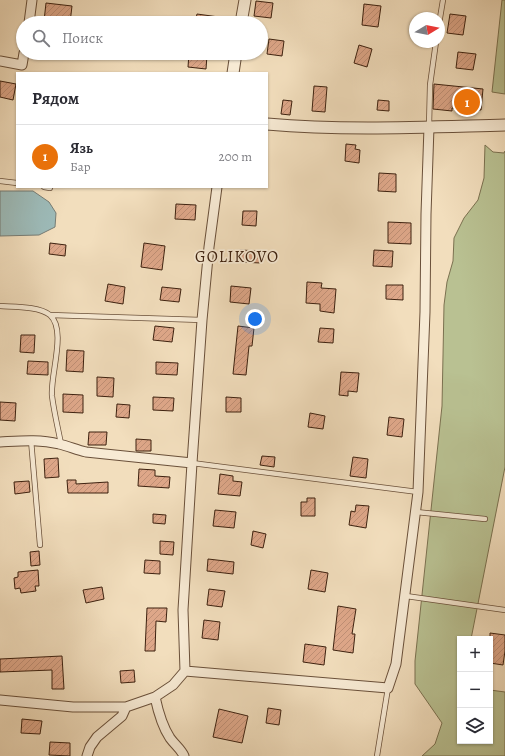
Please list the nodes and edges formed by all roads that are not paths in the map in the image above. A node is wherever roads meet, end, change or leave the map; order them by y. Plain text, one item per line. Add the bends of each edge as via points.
1 (32, 0) edge
2 (245, 0) edge
3 (442, 0) edge
4 (440, 12) edge
5 (30, 16) edge
6 (242, 16) edge
7 (435, 48) edge
8 (23, 60) edge
9 (235, 60) edge
10 (0, 61) edge
11 (233, 72) edge
12 (268, 124) edge
13 (505, 125) edge
14 (429, 127) junction
15 (0, 181) edge
16 (16, 184) edge
17 (217, 188) edge
18 (0, 306) edge
19 (50, 315) junction
20 (202, 320) junction
21 (31, 440) junction
22 (0, 442) edge
23 (61, 444) junction
24 (192, 463) junction
25 (418, 492) junction
26 (416, 512) junction
27 (485, 519) dead end
28 (40, 546) dead end
29 (406, 596) junction
30 (505, 610) edge
31 (185, 671) junction
32 (388, 688) junction
33 (155, 697) junction
34 (0, 700) edge
35 (126, 707) junction
36 (87, 756) edge
37 (186, 756) edge
38 (377, 756) edge

1 - 5 street
2 - 6 street
3 - 4 lane
7 - 14 lane via 430,85
8 - 10 street via 22,65
9 - 11 street
12 - 14 street via 297,127
13 - 14 street
14 - 25 street
15 - 16 lane
17 - 20 street
18 - 19 lane via 33,308
19 - 20 lane
19 - 23 lane via 56,322 58,339 52,394
20 - 24 street
21 - 22 street
21 - 23 street
21 - 28 lane
23 - 24 street via 86,452
24 - 25 lane
24 - 31 street via 183,610
25 - 26 street
26 - 27 lane
26 - 29 street
29 - 30 lane
29 - 32 street via 396,664
31 - 32 street
31 - 33 street via 173,685
32 - 38 lane
33 - 35 street
33 - 37 street via 163,725
34 - 35 street via 73,708
35 - 36 street via 122,716 90,746

